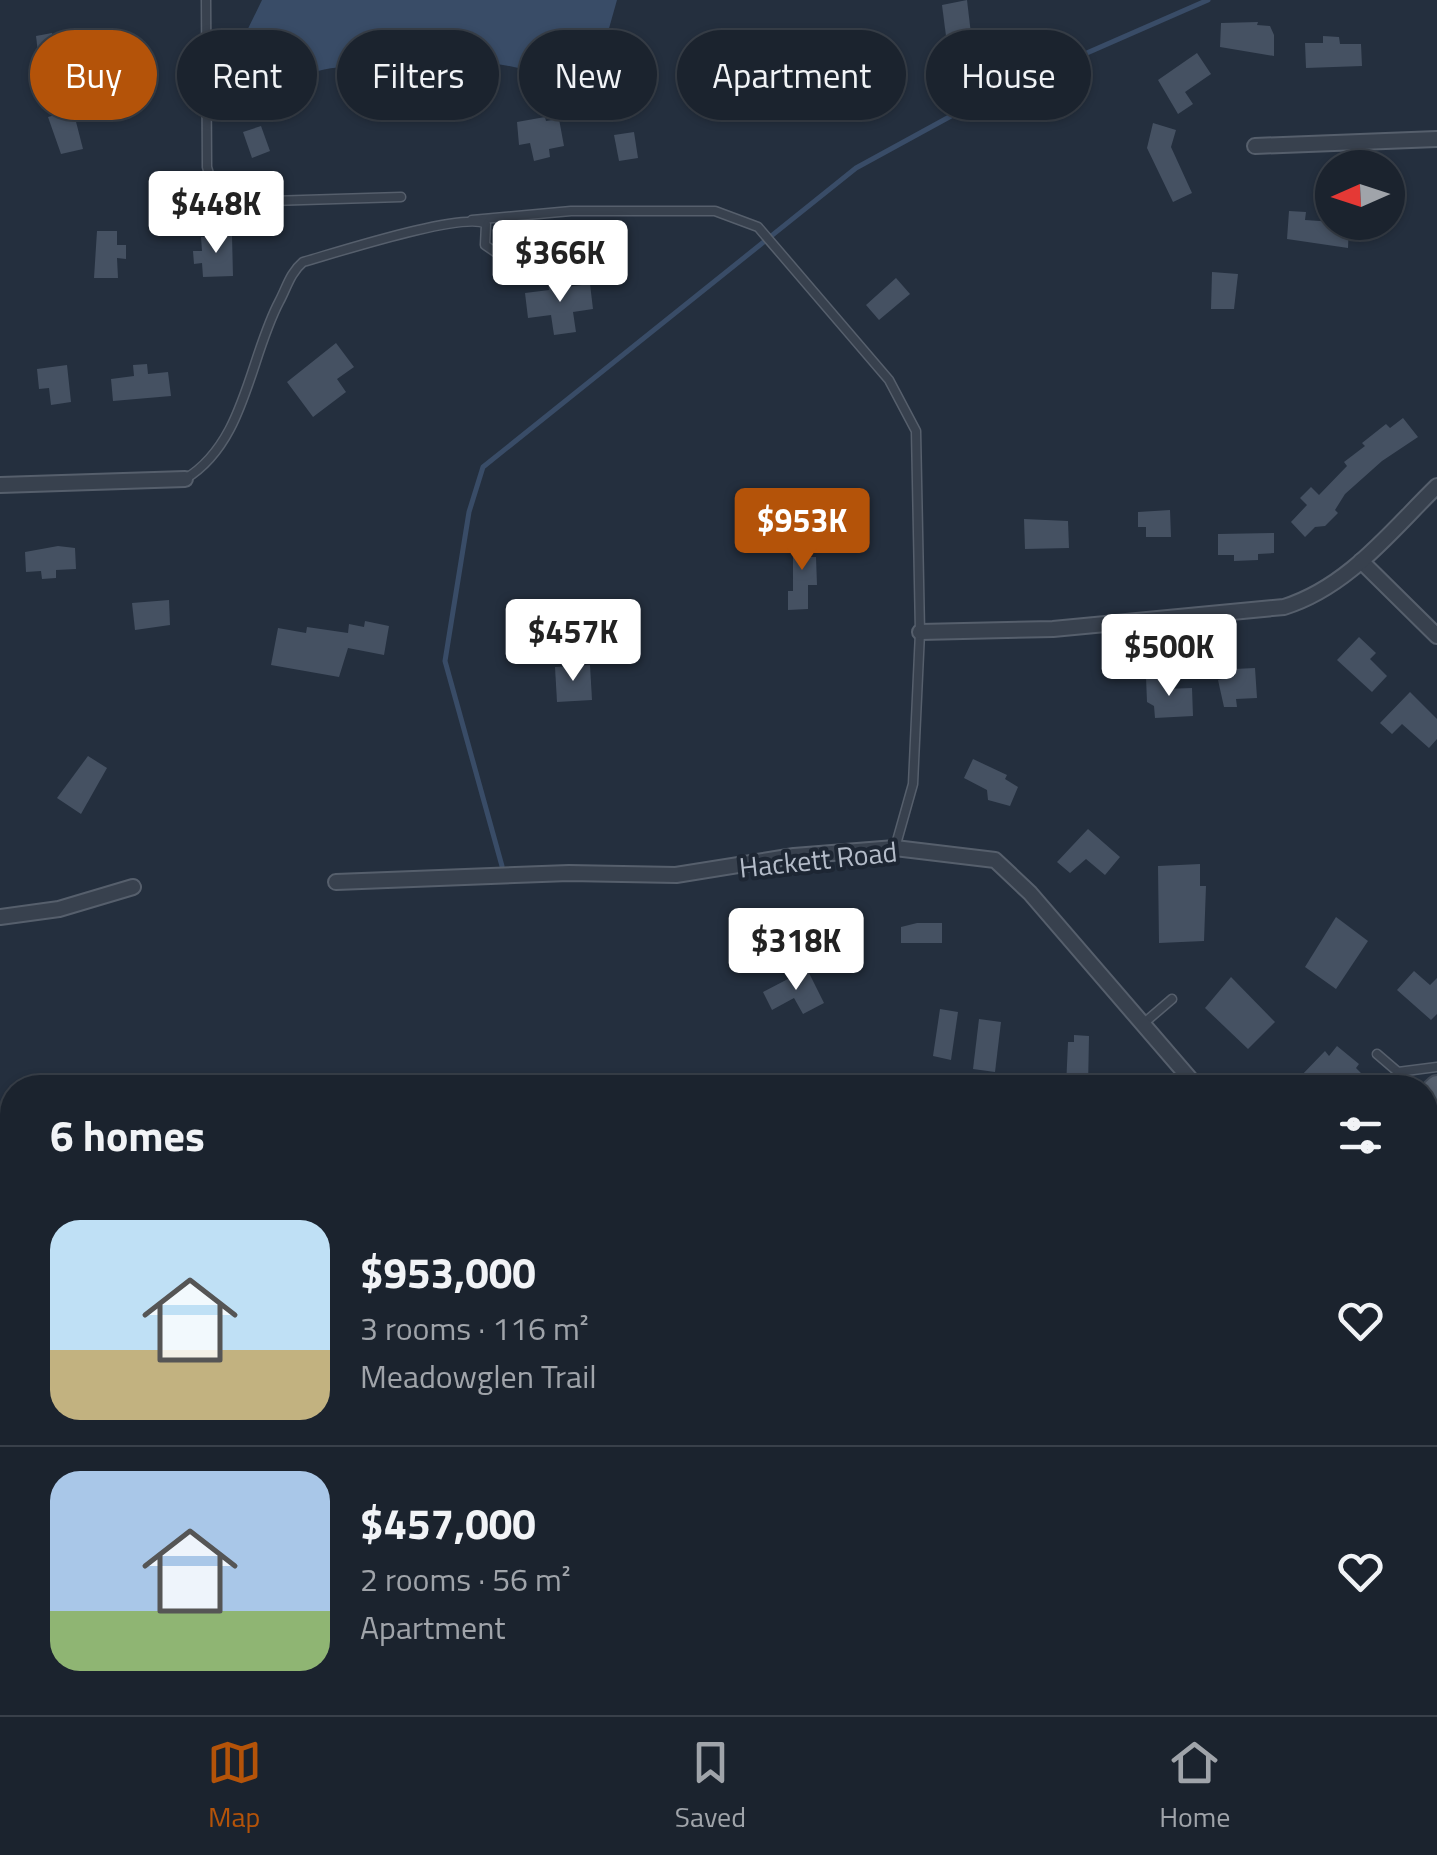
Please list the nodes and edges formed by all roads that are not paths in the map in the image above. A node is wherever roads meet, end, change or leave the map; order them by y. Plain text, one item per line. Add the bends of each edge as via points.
1 (206, 0) edge
2 (1437, 139) edge
3 (1255, 146) dead end
4 (401, 197) dead end
5 (472, 220) junction
6 (508, 260) dead end
7 (185, 479) joint
8 (0, 485) edge
9 (1437, 486) edge
10 (1361, 560) junction
11 (920, 632) junction
12 (1437, 636) edge
13 (895, 848) junction
14 (336, 882) dead end
15 (133, 887) dead end
16 (0, 917) edge
17 (1172, 999) dead end
18 (1144, 1023) junction
19 (1377, 1054) dead end
20 (1437, 1067) edge
21 (1398, 1072) junction
22 (1187, 1075) edge
23 (1399, 1075) edge

1 - 4 lane via 207,167 214,191 239,202
2 - 3 street
5 - 6 lane via 486,224 485,245
5 - 7 lane via 329,254 295,270 261,338 233,424
5 - 11 lane via 571,210 715,211 758,226 889,380 916,431
7 - 8 street
9 - 10 street
10 - 11 street via 1326,590 1284,608 1053,629
10 - 12 street
11 - 13 lane via 912,784
13 - 14 street, Hackett Road via 676,876
13 - 18 street, Hackett Road via 986,856 1004,866
15 - 16 street via 59,909
17 - 18 lane
18 - 22 street, Hackett Road
19 - 21 lane
20 - 21 lane
21 - 23 lane

